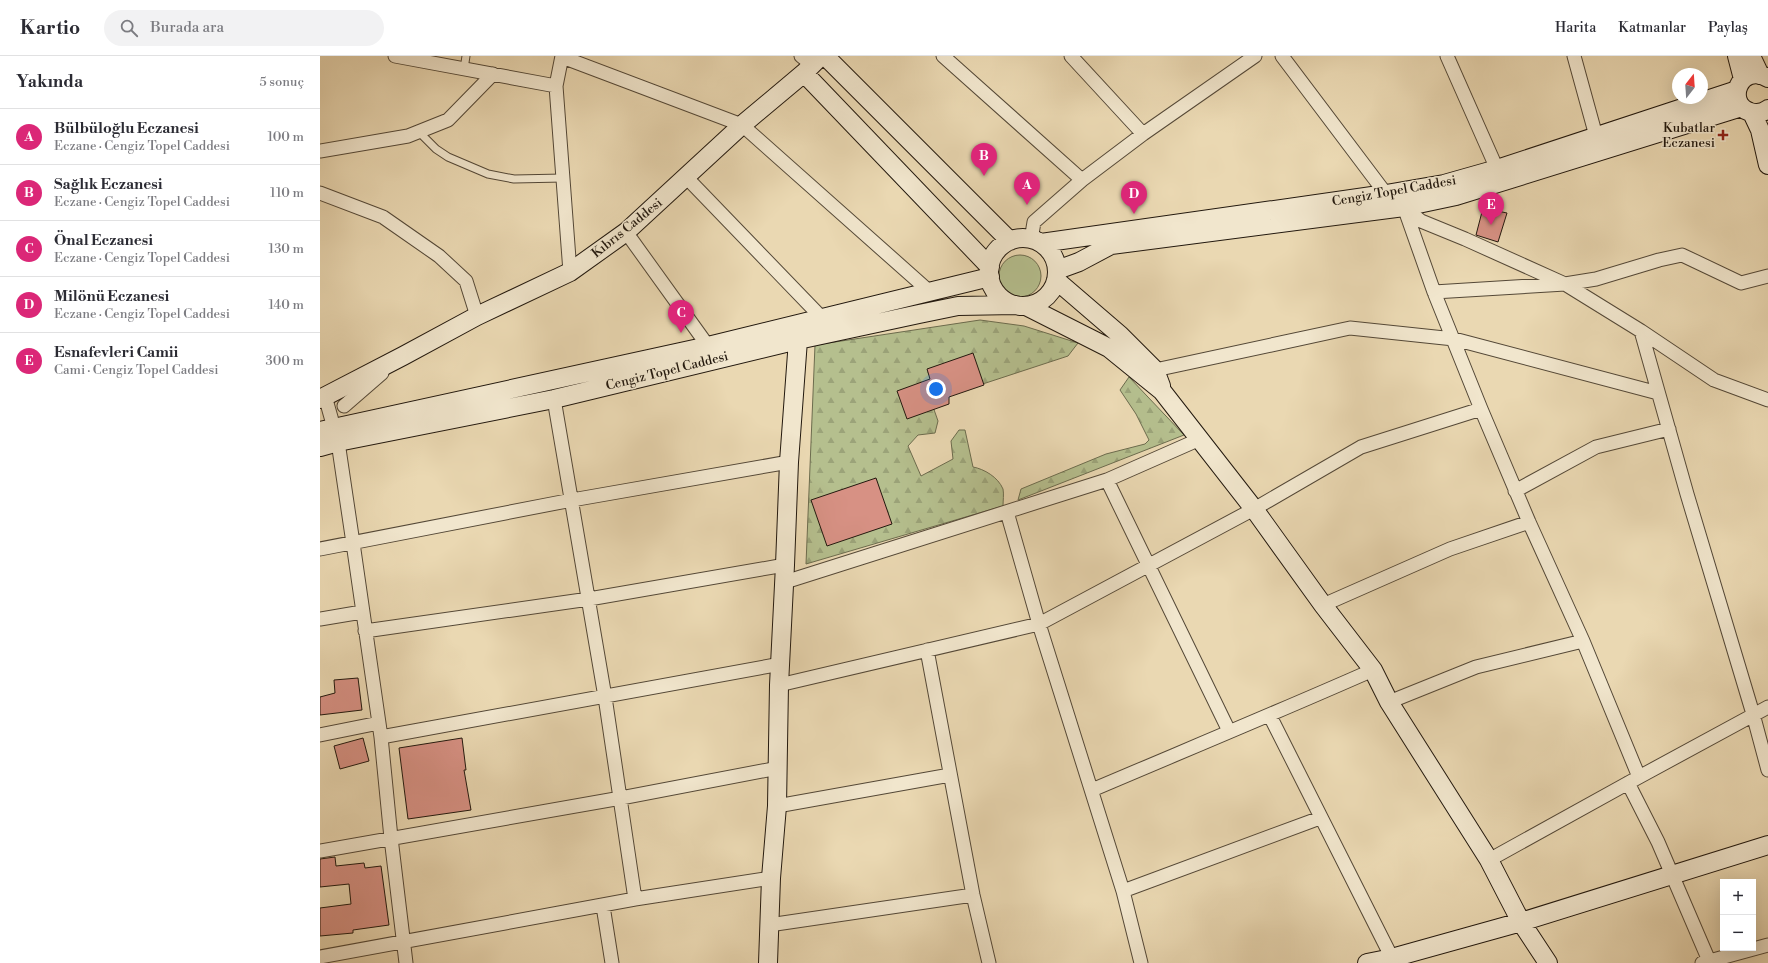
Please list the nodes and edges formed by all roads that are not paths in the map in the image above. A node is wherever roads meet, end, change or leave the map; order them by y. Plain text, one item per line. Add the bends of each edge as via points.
1 (395, 56) edge
2 (562, 56) edge
3 (943, 56) edge
4 (1072, 56) edge
5 (1255, 56) edge
6 (1282, 56) edge
7 (1446, 56) edge
8 (1574, 56) edge
9 (1738, 56) edge
10 (1751, 56) edge
11 (813, 61) edge
12 (466, 62) edge
13 (493, 74) junction
14 (1752, 80) edge
15 (556, 86) junction
16 (1754, 109) edge
17 (742, 125) junction
18 (419, 132) junction
19 (1143, 134) junction
20 (1596, 136) junction
21 (320, 151) edge
22 (1768, 165) edge
23 (1498, 169) junction
24 (686, 177) junction
25 (563, 178) junction
26 (1082, 180) junction
27 (320, 193) edge
28 (1386, 194) junction
29 (1404, 207) junction
30 (626, 232) junction
31 (1010, 241) junction
32 (1036, 242) junction
33 (570, 272) junction
34 (990, 272) junction
35 (1057, 275) junction
36 (1768, 276) edge
37 (1565, 284) junction
38 (930, 292) junction
39 (1434, 292) junction
40 (1021, 306) junction
41 (477, 316) junction
42 (822, 318) junction
43 (1641, 331) junction
44 (1454, 339) junction
45 (798, 340) junction
46 (708, 346) junction
47 (403, 356) junction
48 (1155, 370) junction
49 (1162, 391) junction
50 (1658, 393) junction
51 (325, 396) edge
52 (554, 399) junction
53 (1768, 400) edge
54 (344, 406) junction
55 (1481, 409) junction
56 (1669, 429) junction
57 (334, 432) edge
58 (1200, 439) junction
59 (320, 447) edge
60 (789, 462) junction
61 (1107, 480) junction
62 (1515, 491) junction
63 (572, 500) junction
64 (1254, 509) junction
65 (1007, 512) junction
66 (1529, 522) junction
67 (353, 543) junction
68 (320, 549) edge
69 (1148, 565) junction
70 (785, 574) junction
71 (589, 599) junction
72 (1323, 605) junction
73 (362, 612) junction
74 (320, 619) edge
75 (1039, 624) junction
76 (365, 630) junction
77 (1584, 641) junction
78 (927, 650) junction
79 (780, 664) junction
80 (1373, 670) junction
81 (779, 685) junction
82 (605, 697) junction
83 (1389, 702) junction
84 (1768, 707) edge
85 (1753, 714) junction
86 (1270, 716) junction
87 (379, 723) junction
88 (1229, 731) junction
89 (320, 735) edge
90 (381, 737) junction
91 (778, 768) junction
92 (1768, 770) edge
93 (950, 775) junction
94 (1633, 780) junction
95 (1092, 790) junction
96 (621, 798) junction
97 (777, 806) junction
98 (1320, 818) junction
99 (391, 838) junction
100 (1768, 845) edge
101 (320, 851) edge
102 (1489, 860) junction
103 (1672, 876) junction
104 (771, 878) junction
105 (1123, 891) junction
106 (973, 895) junction
107 (635, 899) junction
108 (603, 906) junction
109 (1521, 922) junction
110 (769, 925) junction
111 (403, 942) junction
112 (1768, 945) edge
113 (320, 957) edge
114 (1392, 958) junction
115 (1707, 962) edge
116 (406, 963) edge
117 (612, 963) edge
118 (768, 963) edge
119 (989, 963) edge
120 (1141, 963) edge
121 (1369, 963) edge
122 (1548, 963) edge

1 - 12 street
2 - 15 street
2 - 17 street
3 - 26 street
4 - 19 street
5 - 19 street
6 - 28 street
7 - 23 street
8 - 20 street
9 - 14 street
10 - 14 street
11 - 17 street, Kıbrıs Caddesi
11 - 31 street
11 - 34 street
12 - 13 street
13 - 15 street
13 - 18 street via 448,120
14 - 16 street via 1738,102
14 - 20 street, Cengiz Topel Caddesi
15 - 25 street
16 - 22 street
16 - 29 street, Cengiz Topel Caddesi via 1456,196
17 - 24 street, Kıbrıs Caddesi
17 - 38 street
18 - 21 street
18 - 25 lane via 448,157 488,174 514,179
19 - 26 street
20 - 23 street, Cengiz Topel Caddesi
23 - 28 street, Cengiz Topel Caddesi via 1444,184
24 - 30 street, Kıbrıs Caddesi
24 - 42 street
25 - 33 street
26 - 32 street via 1034,222
27 - 41 street via 383,217 439,256 466,281
28 - 32 street, Cengiz Topel Caddesi
29 - 35 street, Cengiz Topel Caddesi via 1111,245
29 - 37 street via 1421,221
29 - 39 street
30 - 33 street, Kıbrıs Caddesi
30 - 46 street
31 - 32 street via 1020,239
31 - 34 street via 1000,247 993,256
32 - 35 street via 1049,250 1054,259
33 - 41 street, Kıbrıs Caddesi
34 - 38 street, Cengiz Topel Caddesi
34 - 40 street via 992,287 998,295 1006,302
35 - 40 street via 1046,298 1036,304
35 - 48 street
36 - 37 street via 1741,283 1682,255 1596,279
37 - 39 street
37 - 43 street
38 - 42 street, Cengiz Topel Caddesi
39 - 44 street
40 - 45 street, Cengiz Topel Caddesi via 958,306
40 - 49 street via 1109,348
41 - 47 street, Kıbrıs Caddesi
42 - 46 street, Cengiz Topel Caddesi
43 - 50 street
43 - 53 street via 1714,380
44 - 48 street via 1350,328
44 - 50 street
44 - 55 street
45 - 52 street, Cengiz Topel Caddesi
45 - 60 street
46 - 57 street, Cengiz Topel Caddesi
47 - 51 street, Kıbrıs Caddesi
47 - 54 street
48 - 49 street
49 - 58 street
50 - 56 street
51 - 54 street via 336,396
51 - 57 street
52 - 57 street, Cengiz Topel Caddesi
52 - 63 street
54 - 57 street via 347,414
55 - 62 street
55 - 64 street via 1361,447
56 - 62 street via 1596,447
56 - 85 street
57 - 59 street, Cengiz Topel Caddesi
57 - 67 street
58 - 61 street
58 - 64 street
60 - 63 street
60 - 70 street
61 - 65 street
61 - 69 street
62 - 66 street
63 - 67 street
63 - 71 street
64 - 69 street
64 - 72 street
65 - 70 street
65 - 75 street
66 - 72 street via 1450,549
66 - 77 street
67 - 68 street
67 - 73 street
69 - 75 street
69 - 88 street
70 - 71 street
70 - 79 street
71 - 76 street
71 - 82 street
72 - 80 street
73 - 74 street
73 - 76 street
75 - 78 street
75 - 95 street
76 - 87 street
77 - 83 street via 1476,667
77 - 94 street
78 - 81 street
78 - 93 street
79 - 81 street
79 - 82 street
80 - 83 street
80 - 86 street
81 - 91 street
82 - 90 street
82 - 96 street
83 - 102 street
84 - 85 street
85 - 92 street
85 - 94 street
86 - 88 street
86 - 98 street
87 - 89 street
87 - 90 street
88 - 95 street
90 - 99 street
91 - 96 street
91 - 97 street
93 - 97 street
93 - 106 street
94 - 102 street
94 - 103 street
95 - 105 street
96 - 99 street
96 - 107 street
97 - 104 street
98 - 105 street
98 - 114 street
99 - 101 street
99 - 111 street
100 - 103 street
102 - 109 street
103 - 109 street
103 - 115 street
104 - 107 street
104 - 110 street
105 - 120 street
106 - 110 street
106 - 119 street
107 - 108 street
108 - 111 street
108 - 117 street
109 - 114 street
109 - 122 street
110 - 118 street
111 - 113 street
111 - 116 street
112 - 115 street
114 - 121 street

